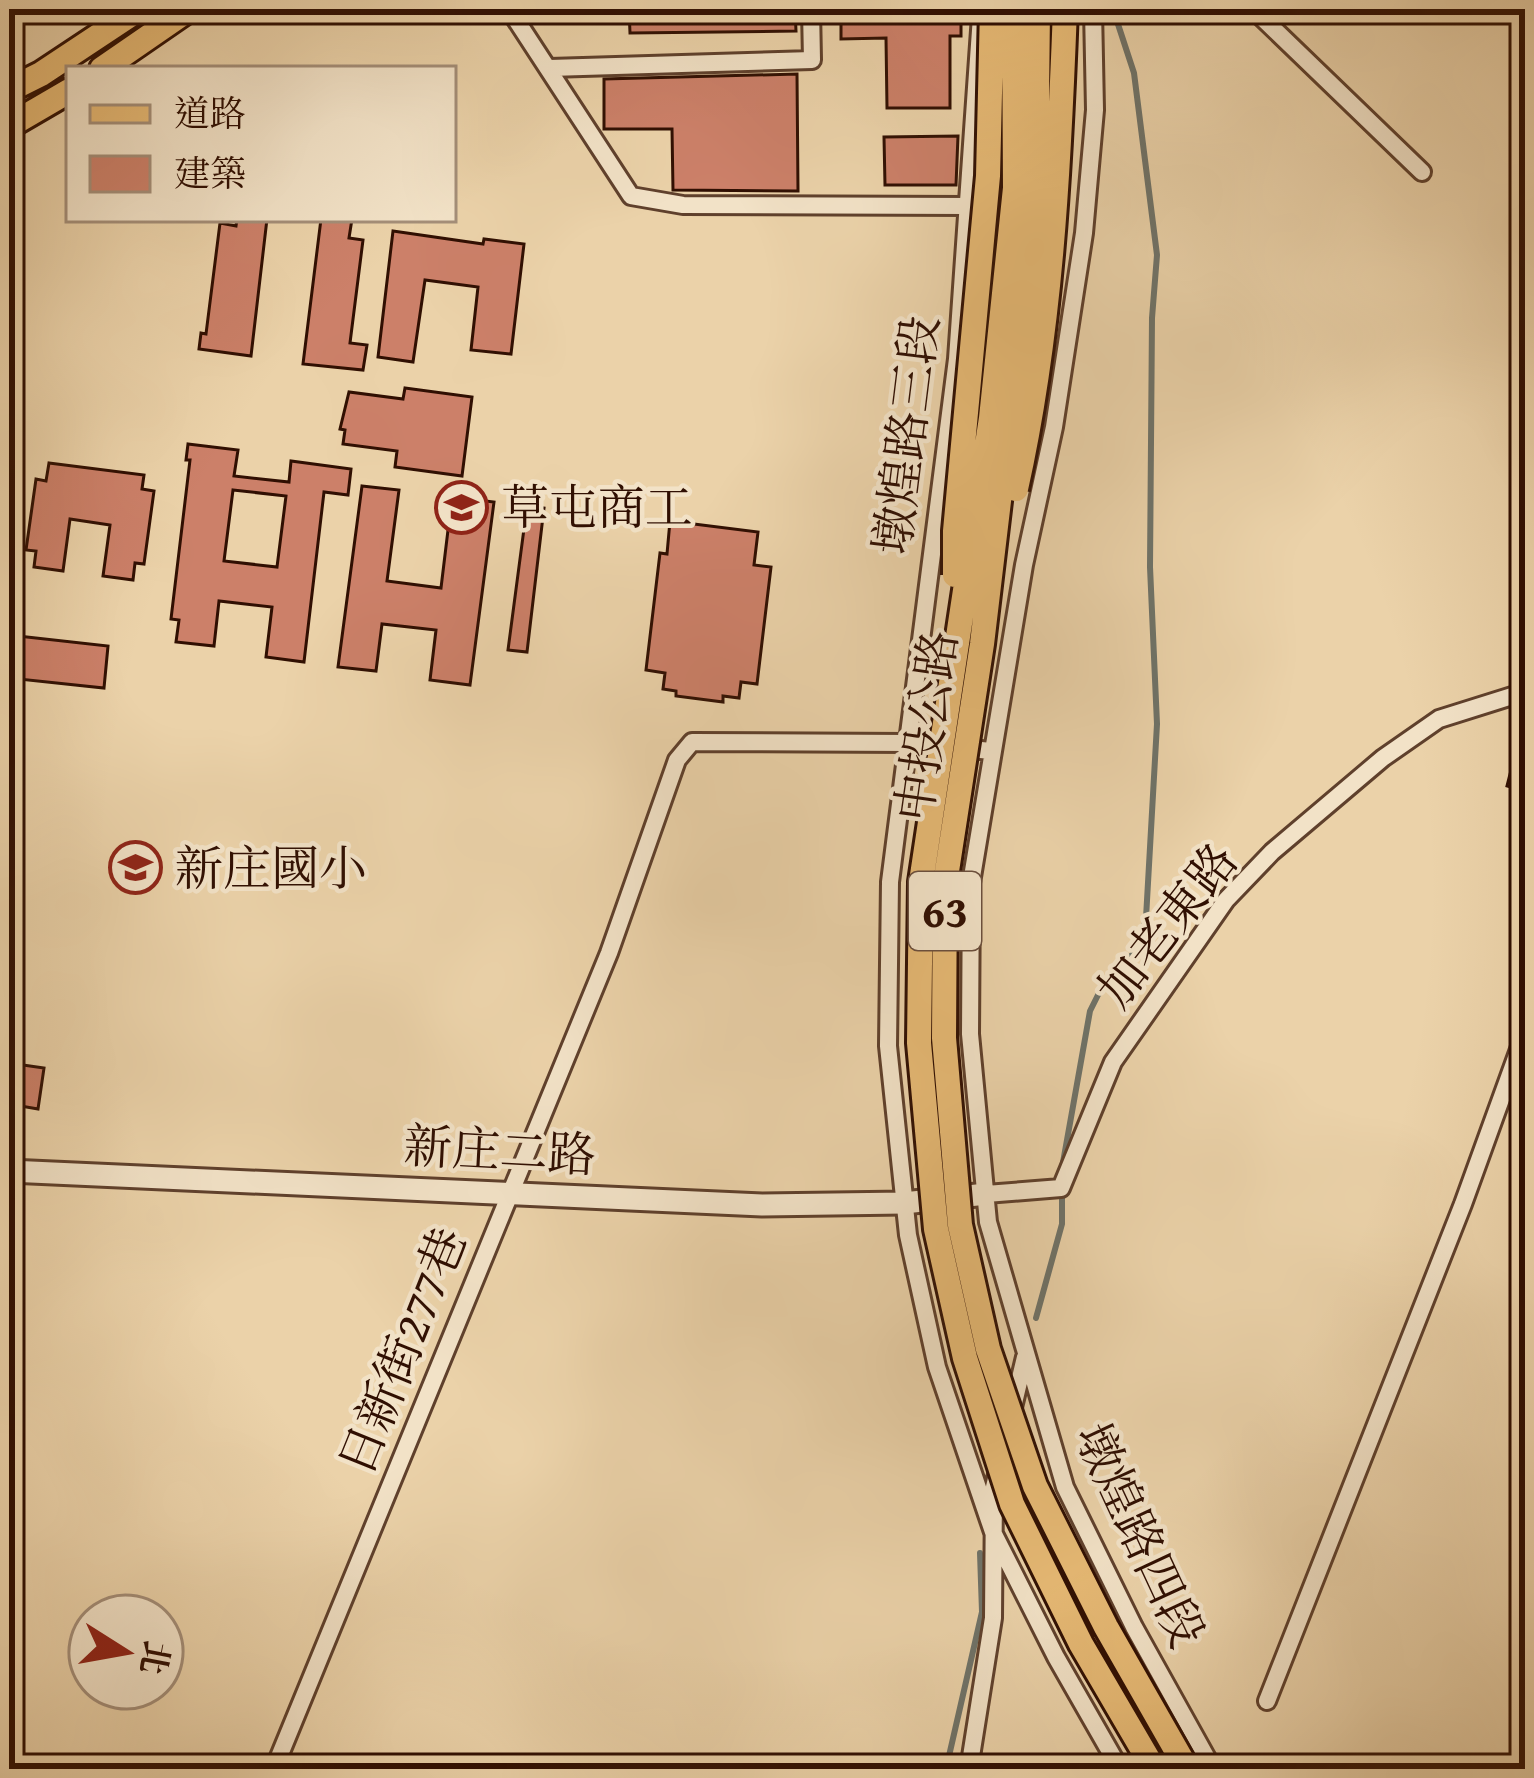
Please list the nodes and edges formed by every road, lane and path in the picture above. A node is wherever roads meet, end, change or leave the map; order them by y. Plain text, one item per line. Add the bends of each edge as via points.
1 (139, 9) edge
2 (189, 9) edge
3 (509, 9) edge
4 (811, 9) edge
5 (981, 9) edge
6 (992, 9) edge
7 (1014, 9) edge
8 (1039, 9) edge
9 (1065, 9) edge
10 (1093, 9) edge
11 (1253, 9) edge
12 (106, 66) edge
13 (550, 68) junction
14 (41, 74) junction
15 (9, 91) edge
16 (66, 93) edge
17 (12, 129) edge
18 (1422, 172) dead end
19 (968, 206) junction
20 (957, 358) junction
21 (1063, 370) junction
22 (982, 644) junction
23 (955, 647) junction
24 (1525, 692) edge
25 (909, 743) junction
26 (991, 751) junction
27 (1525, 1033) edge
28 (9, 1171) edge
29 (508, 1193) junction
30 (986, 1194) junction
31 (904, 1203) junction
32 (1026, 1356) junction
33 (993, 1532) junction
34 (1267, 1701) dead end
35 (274, 1769) edge
36 (969, 1769) edge
37 (1120, 1769) edge
38 (1154, 1769) edge
39 (1187, 1769) edge
40 (1214, 1769) edge

1 - 14 main road
2 - 12 main road
3 - 13 street
4 - 13 street via 812,60
5 - 19 street, 墩煌路三段
6 - 23 main road, bridge via 988,176 955,531
7 - 23 main road, 中投公路 / 63, bridge via 1015,188 991,418
8 - 22 main road, 中投公路 / 63, bridge via 1036,190
9 - 22 main road, bridge via 1058,184 1032,419
10 - 21 street via 1095,110
11 - 18 street
13 - 19 street via 631,196 683,205
14 - 15 main road
14 - 17 street
16 - 17 main road
19 - 20 street, 墩煌路三段
20 - 21 street
20 - 25 street, 墩煌路三段
21 - 26 street
22 - 39 main road, 中投公路 / 63, bridge via 945,884 944,1038 960,1225 988,1349 1036,1486
23 - 38 main road, 中投公路 / 63, bridge via 921,882 919,1043 936,1229 965,1358 1012,1504
24 - 30 street, 加老東路 via 1439,719 1272,852 1226,900 1113,1062 1061,1188
25 - 26 street
25 - 29 street, 日新街277巷 via 692,742 677,760 609,952
25 - 31 street, 墩煌路三段 via 890,905 889,1046
26 - 30 street via 971,884 970,1034
27 - 34 street
28 - 29 street, 新庄二路
29 - 31 street, 新庄二路
29 - 35 street, 日新街277巷
30 - 31 street, 新庄二路
30 - 32 street, 墩煌路四段
31 - 33 street, 墩煌路三段 via 937,1367
32 - 33 street via 994,1487
32 - 40 street, 墩煌路四段 via 1065,1487
33 - 36 street via 993,1618
33 - 37 street

